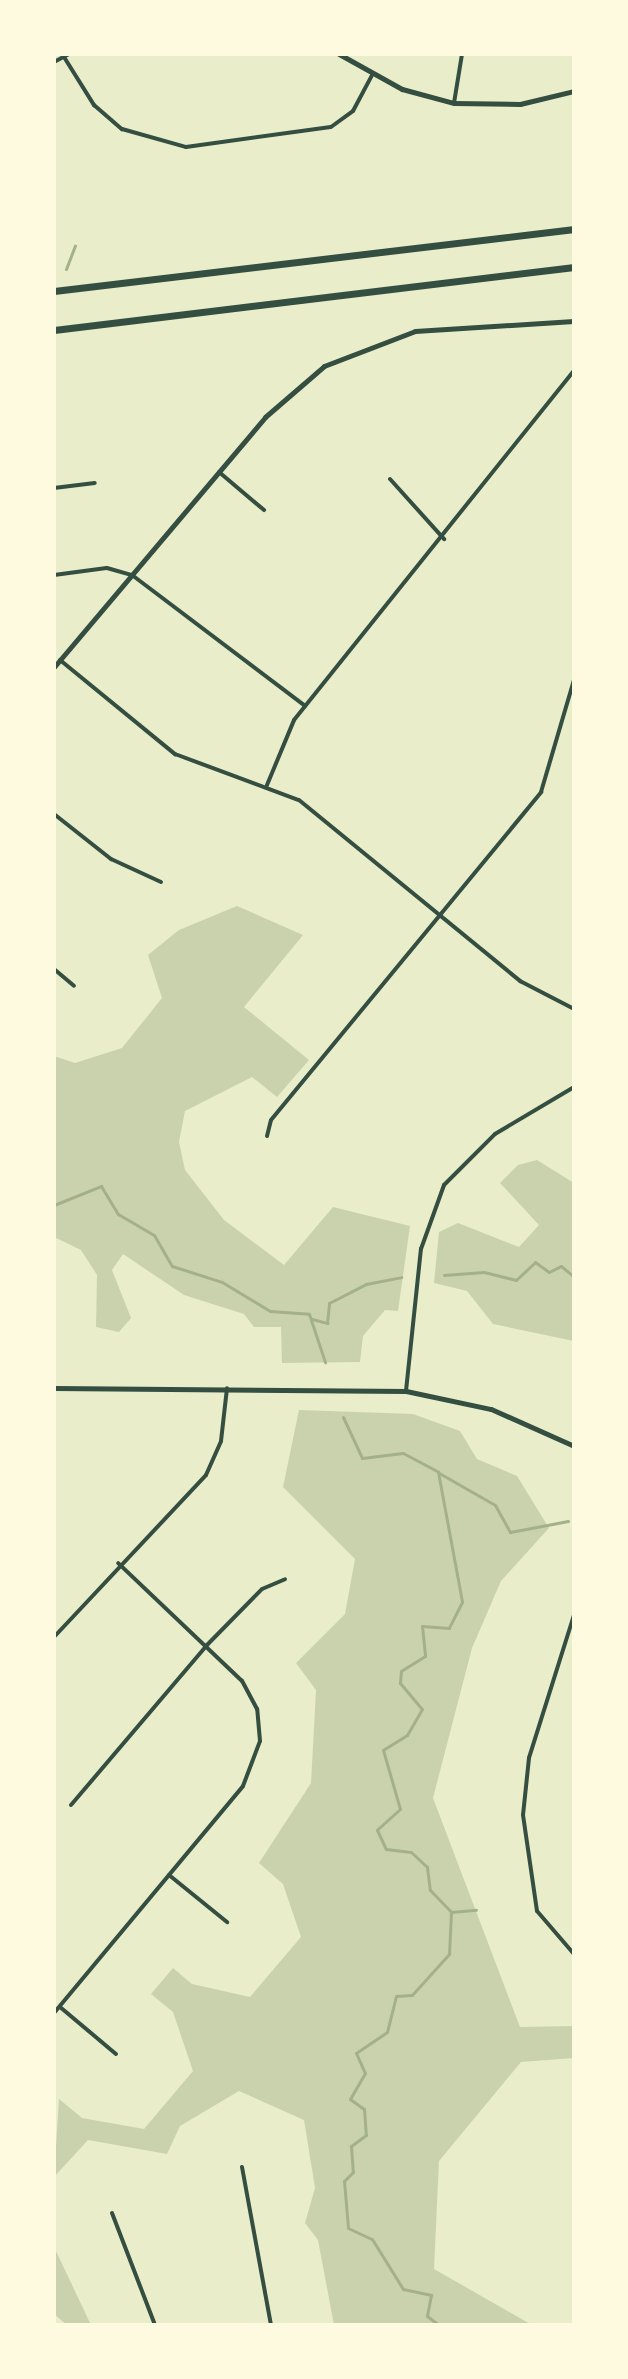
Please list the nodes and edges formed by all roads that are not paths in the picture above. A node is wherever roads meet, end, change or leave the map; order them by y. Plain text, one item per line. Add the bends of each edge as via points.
1 (339, 54) edge
2 (462, 54) edge
3 (66, 56) edge
4 (54, 62) edge
5 (372, 76) junction
6 (574, 91) edge
7 (454, 103) junction
8 (574, 229) edge
9 (574, 267) edge
10 (54, 291) edge
11 (574, 321) edge
12 (54, 330) edge
13 (574, 371) edge
14 (219, 472) junction
15 (390, 479) dead end
16 (95, 483) dead end
17 (54, 488) edge
18 (264, 510) dead end
19 (444, 539) junction
20 (54, 575) edge
21 (132, 575) junction
22 (60, 660) junction
23 (54, 667) edge
24 (574, 680) edge
25 (305, 706) junction
26 (267, 785) junction
27 (54, 814) edge
28 (161, 882) dead end
29 (440, 914) junction
30 (54, 969) edge
31 (74, 986) dead end
32 (574, 1009) edge
33 (574, 1087) edge
34 (267, 1136) dead end
35 (54, 1388) edge
36 (227, 1388) junction
37 (406, 1391) junction
38 (574, 1446) edge
39 (118, 1563) junction
40 (285, 1579) dead end
41 (574, 1615) edge
42 (54, 1637) edge
43 (207, 1645) junction
44 (71, 1805) dead end
45 (169, 1875) junction
46 (227, 1922) dead end
47 (574, 1954) edge
48 (60, 2007) junction
49 (54, 2013) edge
50 (116, 2054) dead end
51 (242, 2167) dead end
52 (112, 2213) dead end
53 (155, 2325) edge
54 (271, 2325) edge

1 - 5 street
2 - 7 street
3 - 4 street
3 - 5 street via 106,117 172,146 331,127 353,111
5 - 7 street
6 - 7 street via 520,104
8 - 10 highway
9 - 12 highway
11 - 14 street via 499,320 366,345 302,381
13 - 19 street
14 - 18 street
14 - 21 street
15 - 19 street
16 - 17 street
19 - 25 street
20 - 21 street via 107,568
21 - 22 street
21 - 25 street
22 - 23 street
22 - 26 street via 175,754
24 - 29 street via 549,778
25 - 26 street via 284,735
26 - 29 street via 313,810
27 - 28 street via 111,859
29 - 32 street via 520,981
29 - 34 street via 271,1120
30 - 31 street
33 - 37 street via 495,1134 444,1185 421,1249
35 - 36 street
36 - 37 street
36 - 39 street via 221,1441 206,1475
37 - 38 street via 491,1409
39 - 42 street
39 - 43 street
40 - 43 street via 262,1589
41 - 47 street via 529,1758 523,1815 537,1911
43 - 44 street
43 - 45 street via 251,1694 260,1724 257,1756 243,1786
45 - 46 street
45 - 48 street
48 - 49 street
48 - 50 street
51 - 54 street
52 - 53 street

